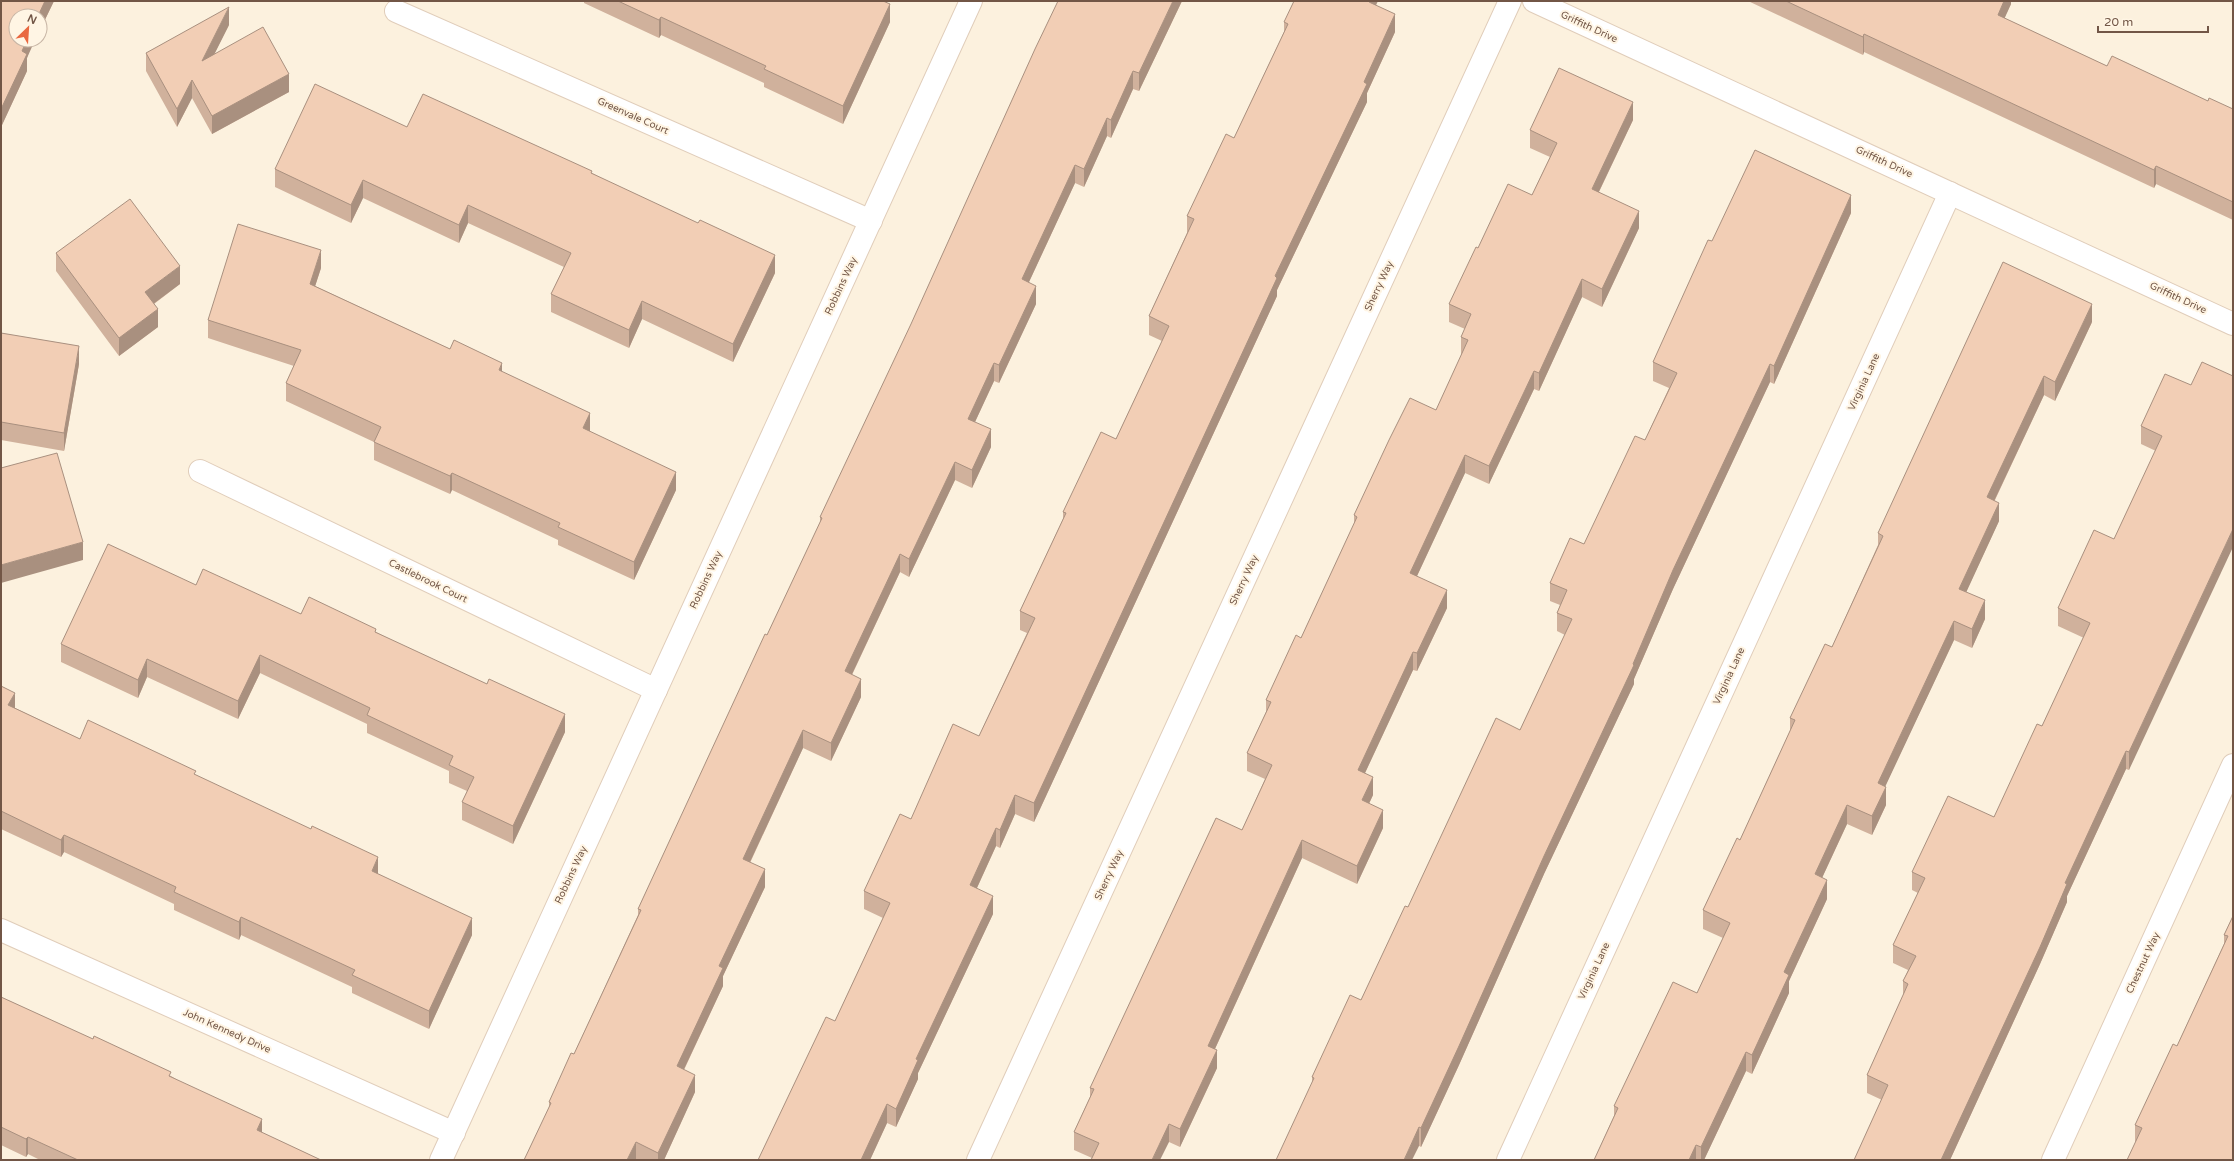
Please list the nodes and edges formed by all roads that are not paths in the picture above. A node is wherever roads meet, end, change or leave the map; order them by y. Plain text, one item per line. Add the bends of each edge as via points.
1 (971, 1) edge
2 (1510, 1) edge
3 (1534, 1) edge
4 (396, 11) dead end
5 (1950, 193) junction
6 (871, 221) junction
7 (2233, 324) edge
8 (200, 472) dead end
9 (656, 690) junction
10 (2233, 765) edge
11 (1, 930) edge
12 (454, 1133) junction
13 (441, 1160) edge
14 (978, 1160) edge
15 (1508, 1160) edge
16 (2052, 1160) edge

1 - 6 street, Robbins Way
2 - 14 street, Sherry Way
3 - 5 street, Griffith Drive
4 - 6 street, Greenvale Court
5 - 7 street, Griffith Drive
5 - 15 street, Virginia Lane
6 - 9 street, Robbins Way
8 - 9 street, Castlebrook Court
9 - 12 street, Robbins Way
10 - 16 street, Chestnut Way
11 - 12 street, John Kennedy Drive
12 - 13 street, Robbins Way

